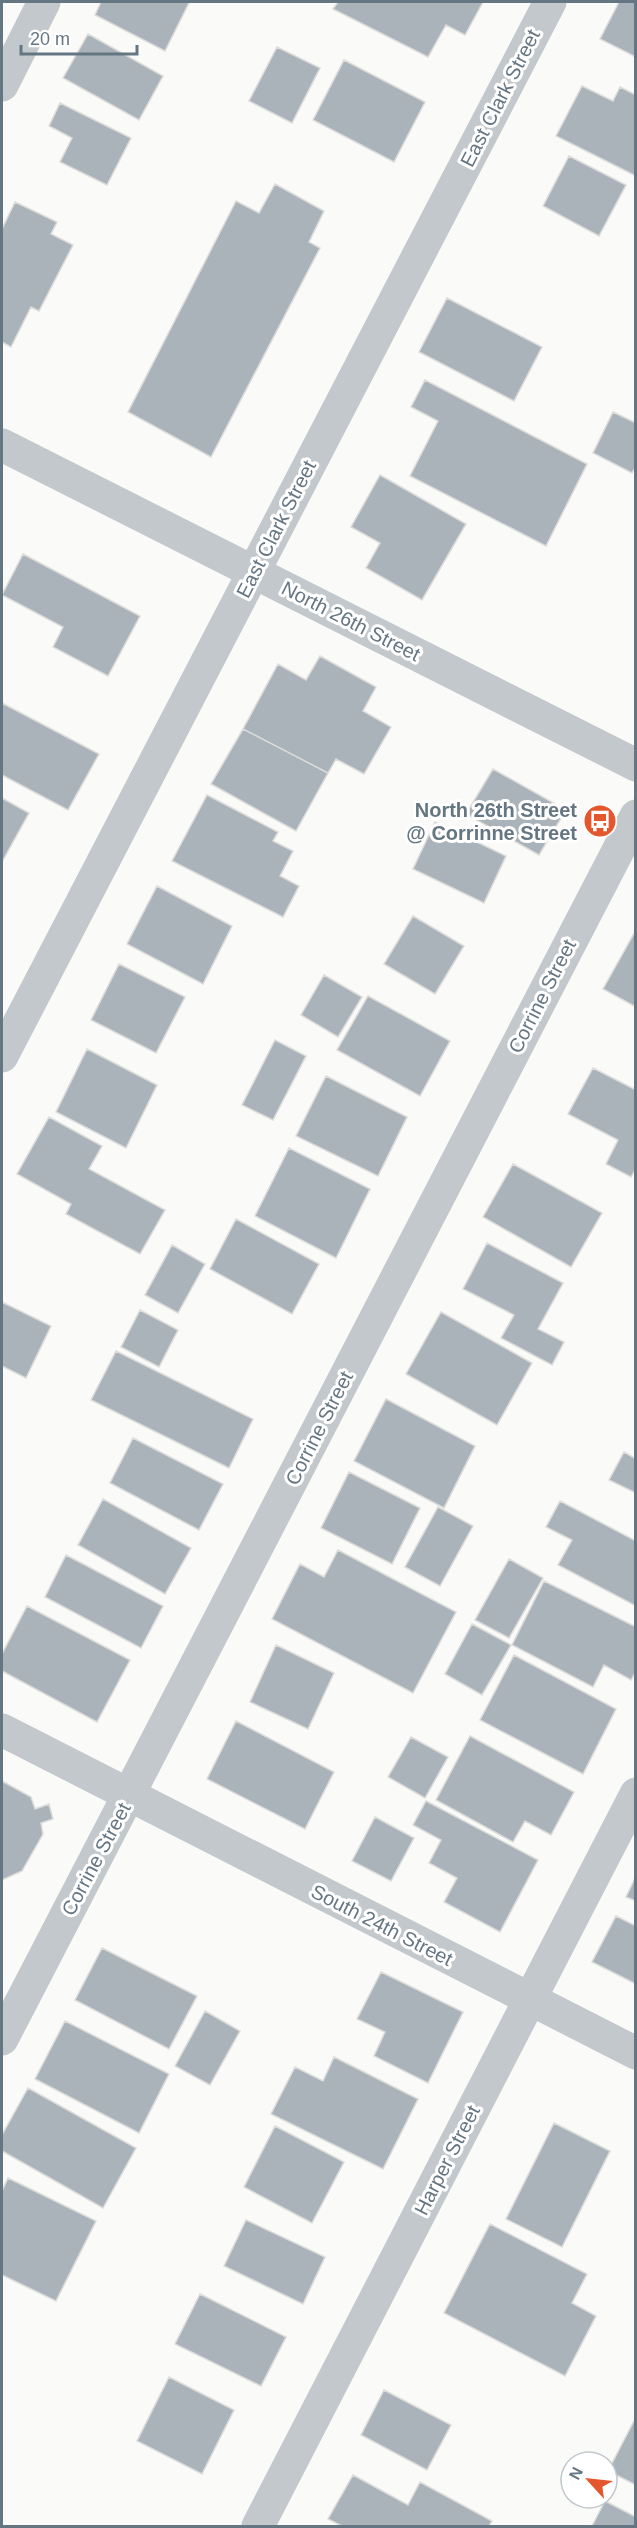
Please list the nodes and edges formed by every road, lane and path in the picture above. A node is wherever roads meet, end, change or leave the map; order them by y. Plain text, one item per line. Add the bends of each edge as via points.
1 (44, 2) edge
2 (550, 2) edge
3 (2, 85) edge
4 (2, 445) edge
5 (254, 572) junction
6 (636, 765) edge
7 (636, 816) edge
8 (2, 1056) edge
9 (2, 1730) edge
10 (636, 1794) edge
11 (129, 1797) junction
12 (530, 2000) junction
13 (2, 2039) edge
14 (636, 2053) edge
15 (258, 2526) edge

1 - 3 street
2 - 5 street, East Clark Street
4 - 5 street, North 26th Street
5 - 6 street, North 26th Street
5 - 8 street, East Clark Street
7 - 11 street, Corrine Street
9 - 11 street, South 24th Street
10 - 12 street, Harper Street
11 - 12 street, South 24th Street
11 - 13 street, Corrine Street
12 - 14 street, South 24th Street
12 - 15 street, Harper Street

